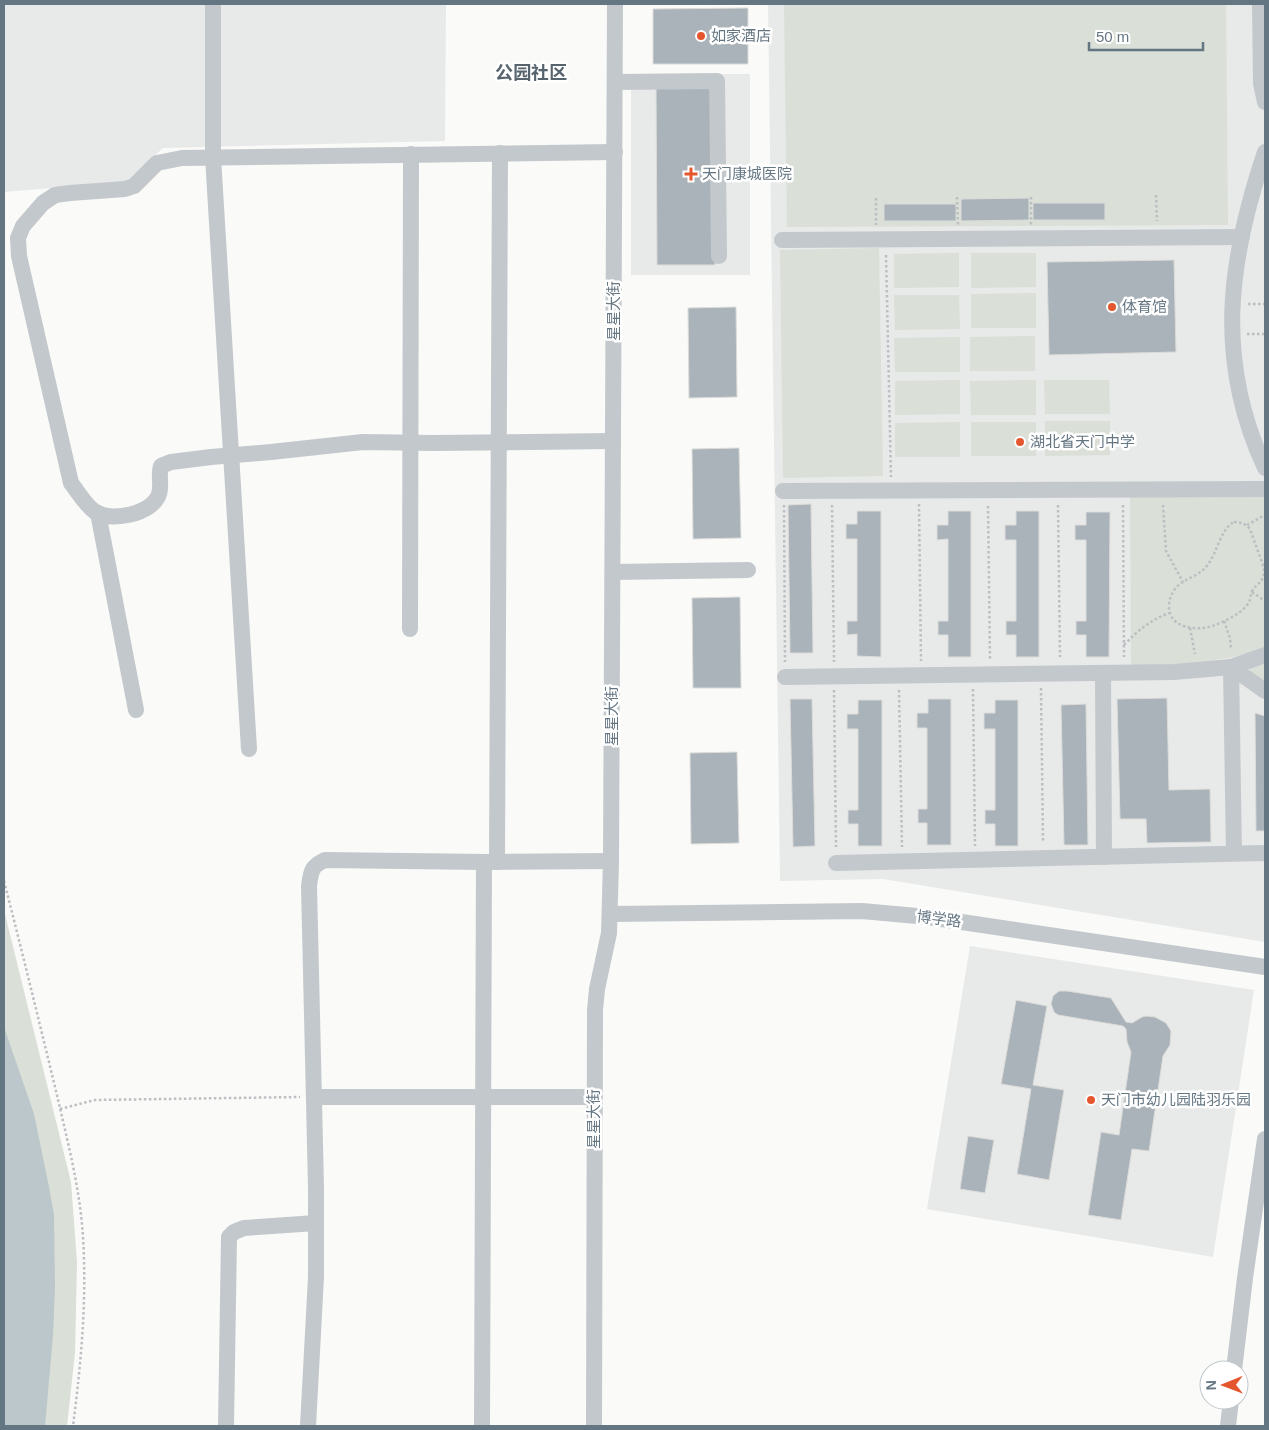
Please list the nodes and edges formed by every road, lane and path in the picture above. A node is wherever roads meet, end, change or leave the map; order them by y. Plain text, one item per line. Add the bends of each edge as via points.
1 (213, 4) edge
2 (615, 4) edge
3 (1260, 4) edge
4 (615, 82) junction
5 (1265, 102) edge
6 (615, 152) junction
7 (1265, 152) edge
8 (500, 153) junction
9 (411, 154) junction
10 (212, 157) junction
11 (1156, 196) dead end
12 (957, 197) dead end
13 (1031, 197) dead end
14 (876, 198) dead end
15 (1242, 237) junction
16 (1031, 238) junction
17 (1157, 238) junction
18 (881, 239) junction
19 (958, 239) junction
20 (782, 240) dead end
21 (719, 256) dead end
22 (613, 441) junction
23 (499, 442) junction
24 (410, 443) junction
25 (230, 455) junction
26 (1265, 468) edge
27 (1162, 489) junction
28 (1265, 489) edge
29 (987, 490) junction
30 (1058, 490) junction
31 (1124, 490) junction
32 (784, 491) joint
33 (832, 491) junction
34 (891, 491) junction
35 (919, 491) junction
36 (98, 513) junction
37 (1265, 515) edge
38 (1247, 525) junction
39 (748, 570) dead end
40 (613, 572) junction
41 (1183, 582) junction
42 (1252, 592) junction
43 (1265, 601) edge
44 (1169, 613) junction
45 (1224, 621) junction
46 (1190, 628) junction
47 (410, 629) dead end
48 (1124, 645) junction
49 (1265, 656) edge
50 (1231, 667) junction
51 (1196, 670) junction
52 (1103, 673) junction
53 (1124, 673) junction
54 (990, 674) junction
55 (1041, 674) junction
56 (1060, 674) junction
57 (921, 675) junction
58 (973, 675) junction
59 (834, 676) junction
60 (898, 676) junction
61 (785, 677) joint
62 (1265, 691) edge
63 (136, 710) dead end
64 (249, 749) dead end
65 (1265, 853) edge
66 (1234, 854) junction
67 (1104, 857) junction
68 (1043, 858) junction
69 (975, 860) junction
70 (611, 861) junction
71 (491, 862) junction
72 (903, 862) junction
73 (836, 863) joint
74 (4, 881) edge
75 (610, 914) junction
76 (1265, 967) edge
77 (314, 1097) junction
78 (484, 1097) junction
79 (594, 1097) junction
80 (60, 1109) junction
81 (1265, 1139) edge
82 (316, 1223) junction
83 (1235, 1360) edge
84 (1230, 1410) edge
85 (73, 1426) edge
86 (226, 1426) edge
87 (308, 1426) edge
88 (482, 1426) edge
89 (594, 1426) edge
90 (1228, 1426) edge

1 - 10 street
2 - 4 street, 星星大街
3 - 5 street via 1261,83
4 - 6 street, 星星大街
4 - 21 street via 717,81
6 - 8 street
6 - 22 street, 星星大街
7 - 15 street
8 - 9 street
8 - 23 street
9 - 10 street
9 - 24 street
10 - 25 street
10 - 36 street via 157,163 134,186 125,190 54,196 43,203 23,226 18,238 72,483
11 - 17 path
12 - 19 path
13 - 16 path
14 - 18 path
15 - 17 street
15 - 26 street via 1232,295 1233,349 1243,407
16 - 17 street
16 - 19 street
18 - 19 street
18 - 20 street
18 - 34 path
22 - 23 street
22 - 40 street, 星星大街
23 - 24 street
23 - 71 street
24 - 25 street via 363,442
24 - 47 street
25 - 36 street via 161,466 159,494 154,503 125,515 107,517
25 - 64 street
27 - 28 street
27 - 31 street
27 - 41 path via 1166,551
29 - 30 street
29 - 35 street
29 - 54 path
30 - 31 street
30 - 56 path
31 - 48 path
32 - 33 street
32 - 61 path
33 - 34 street
33 - 59 path
34 - 35 street
35 - 57 path
36 - 63 street
37 - 38 path
38 - 41 path via 1241,522 1229,525 1205,568
38 - 42 path via 1264,568 1262,581
39 - 40 street
40 - 70 street, 星星大街
41 - 44 path via 1170,596
42 - 43 path
42 - 45 path via 1248,604
44 - 46 path via 1179,625
44 - 48 path via 1146,624
45 - 46 path via 1204,628
45 - 50 path via 1230,638
46 - 51 path
48 - 53 path
49 - 50 street
50 - 51 street
50 - 62 street
50 - 66 street
51 - 53 street
52 - 53 street
52 - 56 street
52 - 67 street
54 - 55 street
54 - 58 street
55 - 56 street
55 - 68 path
57 - 58 street
57 - 60 street
58 - 69 path
59 - 60 street
59 - 61 street
59 - 73 path
60 - 72 path
65 - 66 street
66 - 67 street
67 - 68 street
68 - 69 street
69 - 72 street
70 - 71 street
70 - 75 street, 星星大街
71 - 77 street via 325,860 316,864 310,874 309,886
71 - 78 street
72 - 73 street
74 - 80 path
75 - 76 street, 博学路 via 896,914
75 - 79 street, 星星大街 via 595,1010
77 - 78 street
77 - 80 path via 95,1100
77 - 82 street
78 - 79 street
78 - 88 street
79 - 89 street, 星星大街
80 - 85 path via 79,1198 83,1237 84,1318
81 - 83 street
82 - 86 street via 244,1228 229,1238
82 - 87 street
84 - 90 street

